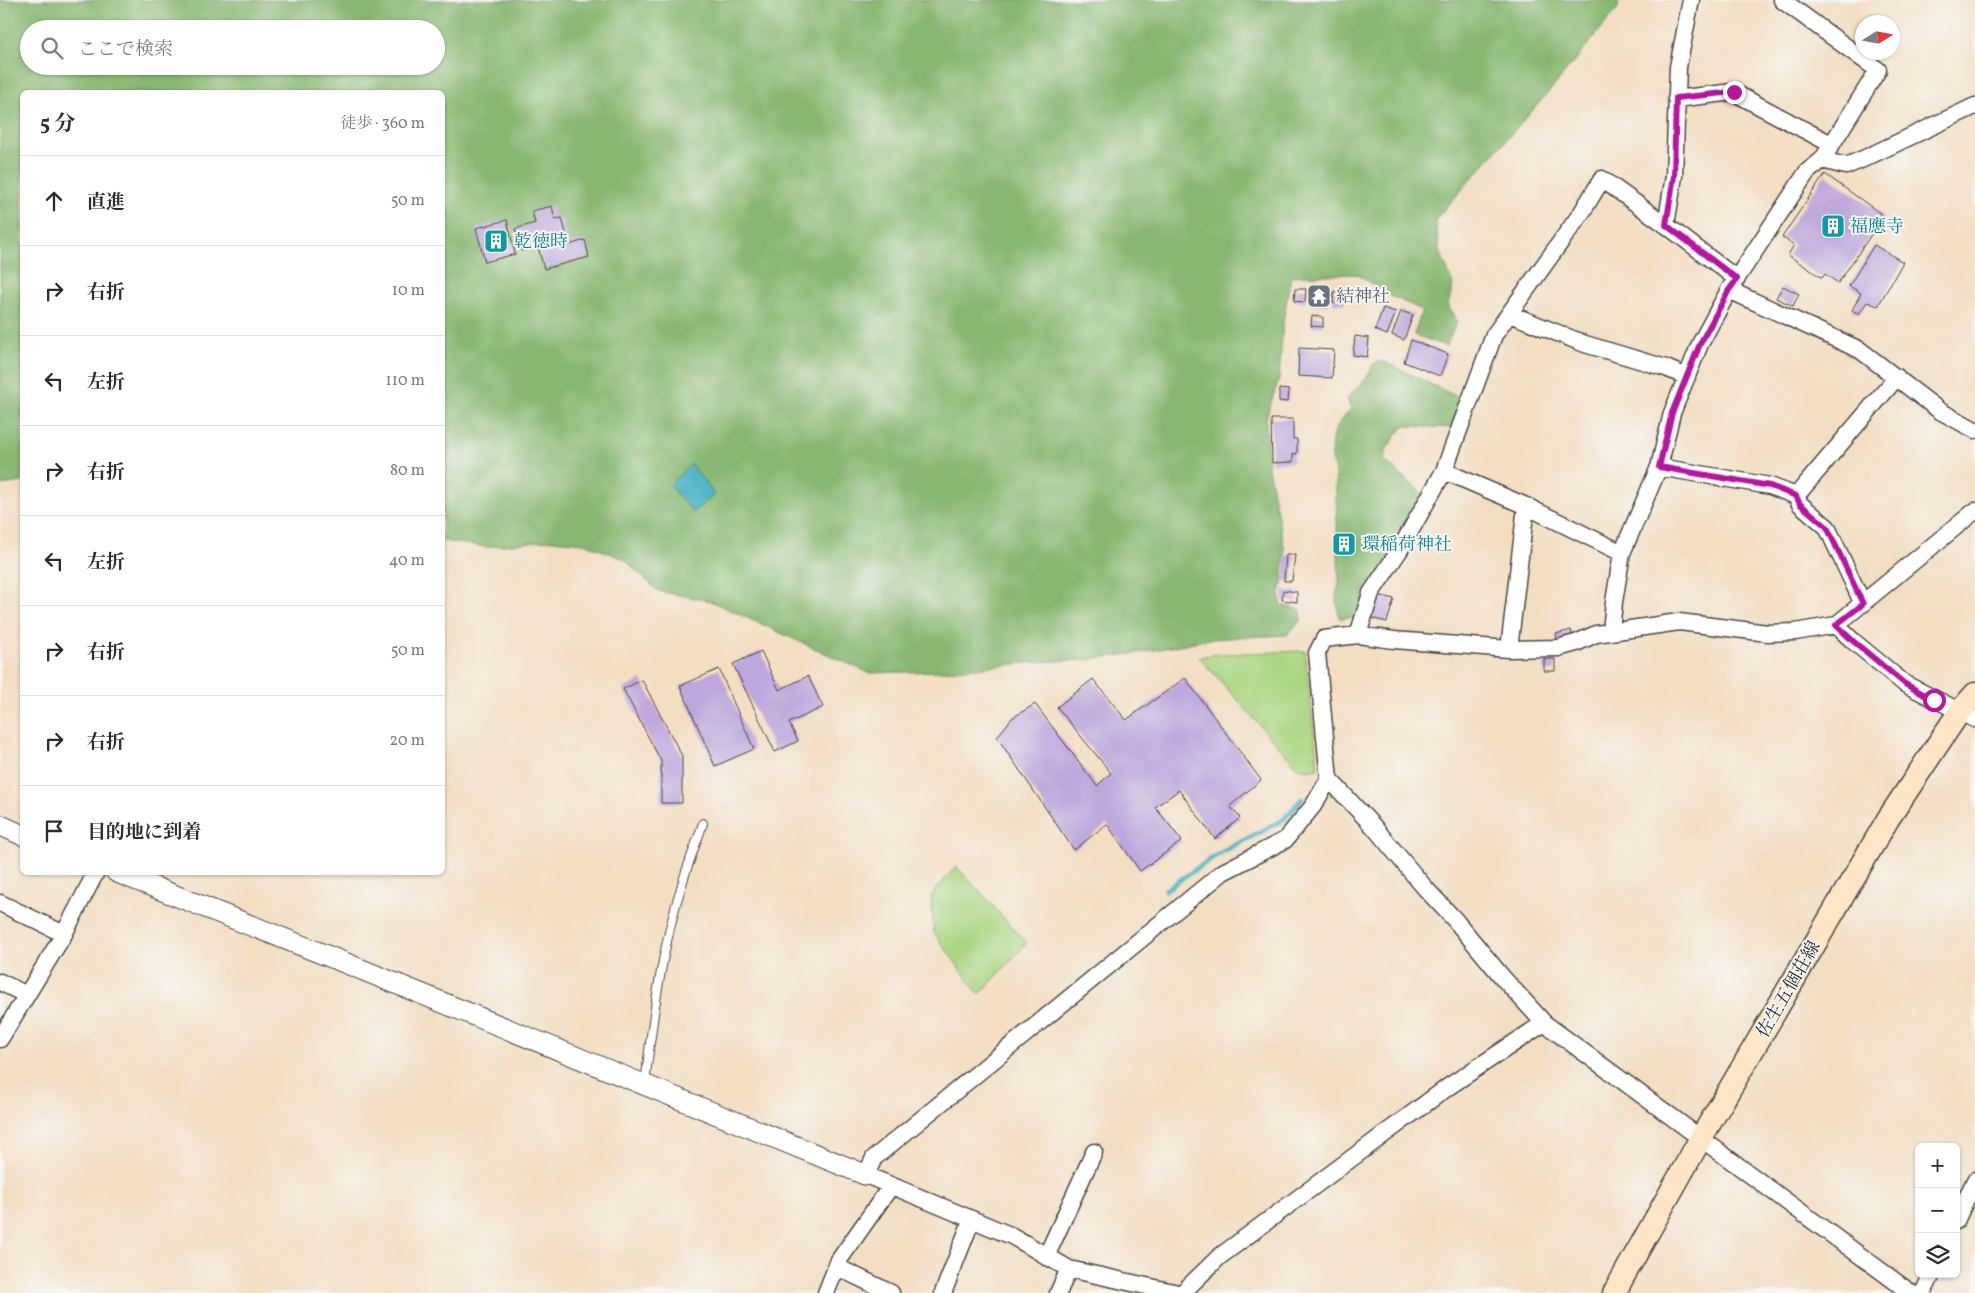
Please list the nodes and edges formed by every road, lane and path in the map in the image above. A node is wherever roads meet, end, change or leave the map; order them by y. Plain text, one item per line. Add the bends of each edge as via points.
1 (1690, 0) edge
2 (1782, 0) edge
3 (1676, 98) junction
4 (1975, 106) edge
5 (1831, 144) junction
6 (1822, 160) junction
7 (1666, 225) junction
8 (1733, 285) junction
9 (1510, 314) junction
10 (1687, 377) junction
11 (1897, 377) junction
12 (1975, 430) edge
13 (1659, 467) junction
14 (1444, 471) junction
15 (1796, 496) junction
16 (1526, 506) junction
17 (1975, 511) edge
18 (1622, 553) junction
19 (1863, 604) junction
20 (1836, 625) junction
21 (1611, 632) junction
22 (1358, 635) junction
23 (1509, 648) junction
24 (1975, 694) edge
25 (1967, 715) edge
26 (1329, 780) junction
27 (703, 823) dead end
28 (0, 825) edge
29 (20, 833) edge
30 (94, 875) edge
31 (124, 875) edge
32 (0, 903) edge
33 (64, 934) junction
34 (0, 982) edge
35 (26, 995) junction
36 (1544, 1023) junction
37 (0, 1039) edge
38 (645, 1086) junction
39 (1701, 1138) junction
40 (1094, 1152) dead end
41 (866, 1176) junction
42 (1975, 1180) edge
43 (891, 1186) junction
44 (1960, 1212) edge
45 (972, 1219) junction
46 (1046, 1257) junction
47 (837, 1266) junction
48 (1069, 1269) junction
49 (1930, 1278) edge
50 (826, 1293) edge
51 (891, 1293) edge
52 (943, 1293) edge
53 (1058, 1293) edge
54 (1178, 1293) edge
55 (1182, 1293) edge
56 (1614, 1293) edge
57 (1910, 1293) edge
58 (1923, 1293) edge

1 - 3 street
2 - 5 street via 1878,70
3 - 5 street via 1734,92
3 - 7 street via 1674,176
4 - 6 street via 1846,166
5 - 6 street
6 - 8 street via 1807,172
7 - 8 street
7 - 9 street via 1602,179
8 - 10 street via 1700,344
8 - 11 street via 1860,350
9 - 10 street via 1585,344
9 - 14 street via 1494,335
10 - 13 street via 1672,413
11 - 12 street via 1940,410
11 - 15 street
13 - 15 street via 1770,486
13 - 18 street
14 - 16 street
14 - 22 street via 1372,593
15 - 19 street via 1800,504 1827,527
16 - 18 street
16 - 23 street
17 - 19 street
18 - 21 street
19 - 20 street
20 - 21 street via 1768,633 1679,622
20 - 25 street via 1905,684
21 - 23 street via 1558,648
22 - 23 street
22 - 26 street via 1324,639 1318,653
24 - 25 main road, 佐生五個荘線
25 - 39 main road, 佐生五個荘線 via 1888,819
26 - 36 street via 1374,827
26 - 41 street via 1285,840 1223,872 874,1158
27 - 38 lane via 682,882 663,960
28 - 29 street
30 - 33 street
31 - 38 street
32 - 33 street
33 - 35 street
34 - 35 street
35 - 37 street
36 - 39 street
36 - 55 street via 1448,1087 1219,1257
38 - 41 street
39 - 56 main road, 佐生五個荘線
39 - 57 street
40 - 46 street
41 - 43 street
42 - 44 street
43 - 45 street
43 - 47 street
45 - 46 street via 1012,1236
45 - 52 street
46 - 48 street
47 - 50 street
47 - 51 street
48 - 53 street
48 - 54 street
49 - 58 street

